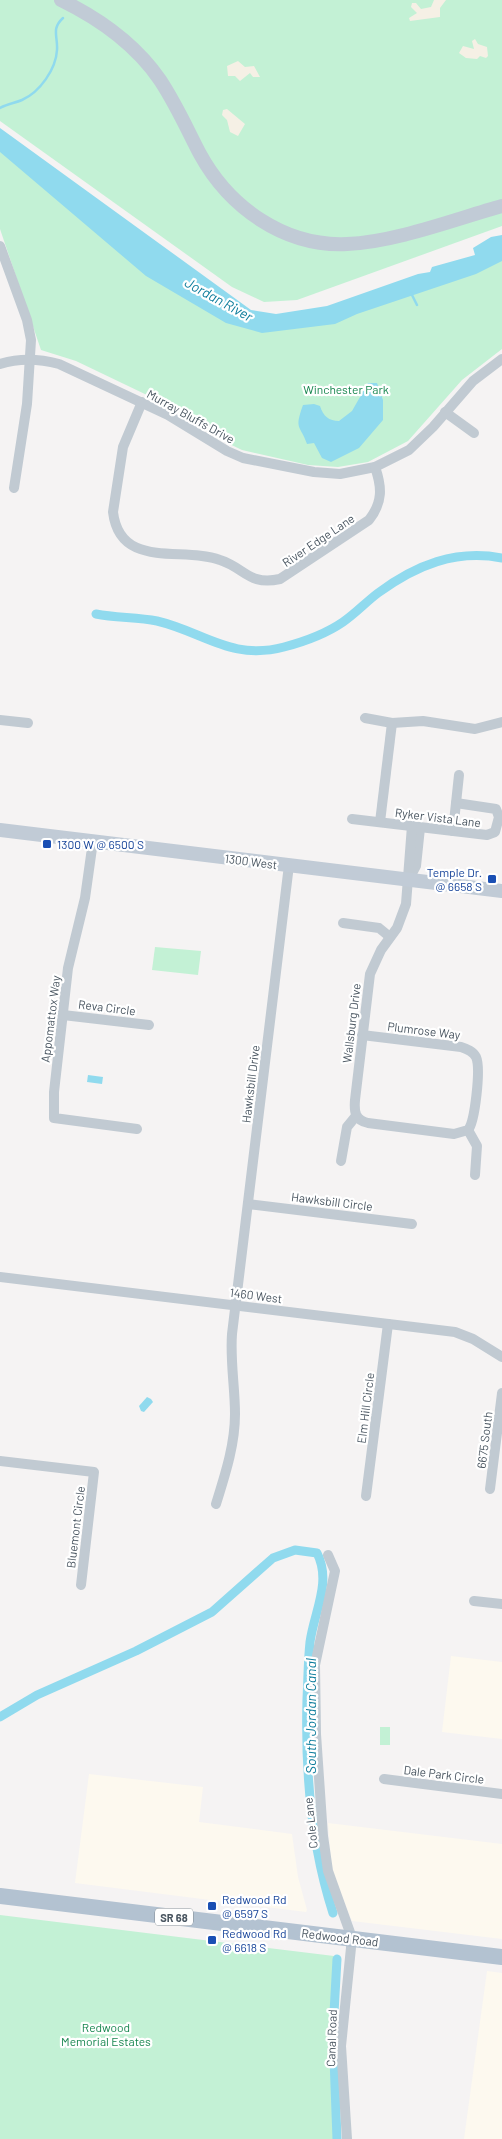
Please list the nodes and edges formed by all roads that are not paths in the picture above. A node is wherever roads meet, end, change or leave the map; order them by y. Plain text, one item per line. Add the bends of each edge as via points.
1 (61, 0) edge
2 (502, 206) edge
3 (0, 246) edge
4 (502, 359) edge
5 (30, 360) junction
6 (0, 364) edge
7 (142, 402) junction
8 (446, 412) junction
9 (474, 433) dead end
10 (375, 467) junction
11 (14, 488) dead end
12 (365, 718) dead end
13 (0, 720) edge
14 (502, 722) edge
15 (28, 723) dead end
16 (392, 723) junction
17 (459, 775) dead end
18 (456, 803) junction
19 (352, 819) dead end
20 (380, 822) junction
21 (416, 827) junction
22 (0, 830) edge
23 (453, 831) junction
24 (93, 841) junction
25 (289, 865) junction
26 (409, 879) junction
27 (502, 891) edge
28 (342, 923) dead end
29 (390, 937) junction
30 (63, 1015) junction
31 (149, 1025) dead end
32 (362, 1035) junction
33 (356, 1116) junction
34 (137, 1129) dead end
35 (468, 1130) junction
36 (341, 1161) dead end
37 (475, 1175) dead end
38 (248, 1204) junction
39 (412, 1224) dead end
40 (0, 1277) edge
41 (236, 1306) junction
42 (388, 1324) junction
43 (502, 1357) edge
44 (502, 1394) edge
45 (0, 1461) edge
46 (490, 1489) dead end
47 (366, 1496) dead end
48 (216, 1504) dead end
49 (328, 1555) dead end
50 (81, 1585) dead end
51 (474, 1601) dead end
52 (502, 1604) edge
53 (384, 1779) dead end
54 (502, 1794) edge
55 (0, 1896) edge
56 (352, 1938) junction
57 (502, 1957) edge
58 (347, 2139) edge

1 - 2 street via 120,36 144,60 180,111 218,183 259,220 294,236 347,244 386,238
3 - 5 street via 27,320
4 - 8 street, Murray Bluffs Drive via 473,381
5 - 6 street, Murray Bluffs Drive
5 - 7 street, Murray Bluffs Drive via 59,364
5 - 11 street
7 - 10 street, Murray Bluffs Drive via 212,444 243,458 328,474 352,473
7 - 10 street, River Edge Lane via 122,454 113,512 118,532 124,540 141,550 219,559 254,580 280,579 369,520 381,495
8 - 9 street
8 - 10 street, Murray Bluffs Drive via 409,450
12 - 16 street
13 - 15 street
14 - 16 street via 475,729 422,721
16 - 20 street
17 - 18 street
18 - 23 street
18 - 23 street, Ryker Vista Lane via 496,809 499,822 497,830 487,836
19 - 20 street, Ryker Vista Lane
20 - 21 street, Ryker Vista Lane
21 - 23 street, Ryker Vista Lane
21 - 26 street, Wallsburg Drive via 407,865
22 - 24 street, 1300 West
24 - 25 street, 1300 West
24 - 30 street, Appomattox Way
25 - 26 street, 1300 West
25 - 38 street, Hawksbill Drive
26 - 27 street, 1300 West
26 - 29 street, Wallsburg Drive via 402,918
28 - 29 street via 379,928
29 - 32 street, Wallsburg Drive via 370,974
30 - 31 street, Reva Circle
30 - 34 street, Appomattox Way via 54,1118
32 - 33 street, Wallsburg Drive via 354,1100
32 - 35 street, Plumrose Way via 460,1047 472,1052 478,1061 474,1120
33 - 35 street via 368,1123 445,1133 459,1134
33 - 36 street, Wallsburg Drive via 347,1127
35 - 37 street via 477,1146
38 - 39 street, Hawksbill Circle
38 - 41 street, Hawksbill Drive
40 - 41 street, 1460 West
41 - 42 street, 1460 West
41 - 48 street, Hawksbill Drive via 231,1355 235,1416 230,1457
42 - 43 street, 1460 West via 463,1334
42 - 47 street, Elm Hill Circle
44 - 46 street, 6675 South
45 - 50 street, Bluemont Circle via 94,1472
49 - 56 street, Cole Lane via 335,1572 315,1674 320,1799 328,1871
51 - 52 street
53 - 54 street, Dale Park Circle
55 - 56 main road, Redwood Road / SR 68
56 - 57 main road, Redwood Road / SR 68
56 - 58 street, Canal Road via 341,2046

